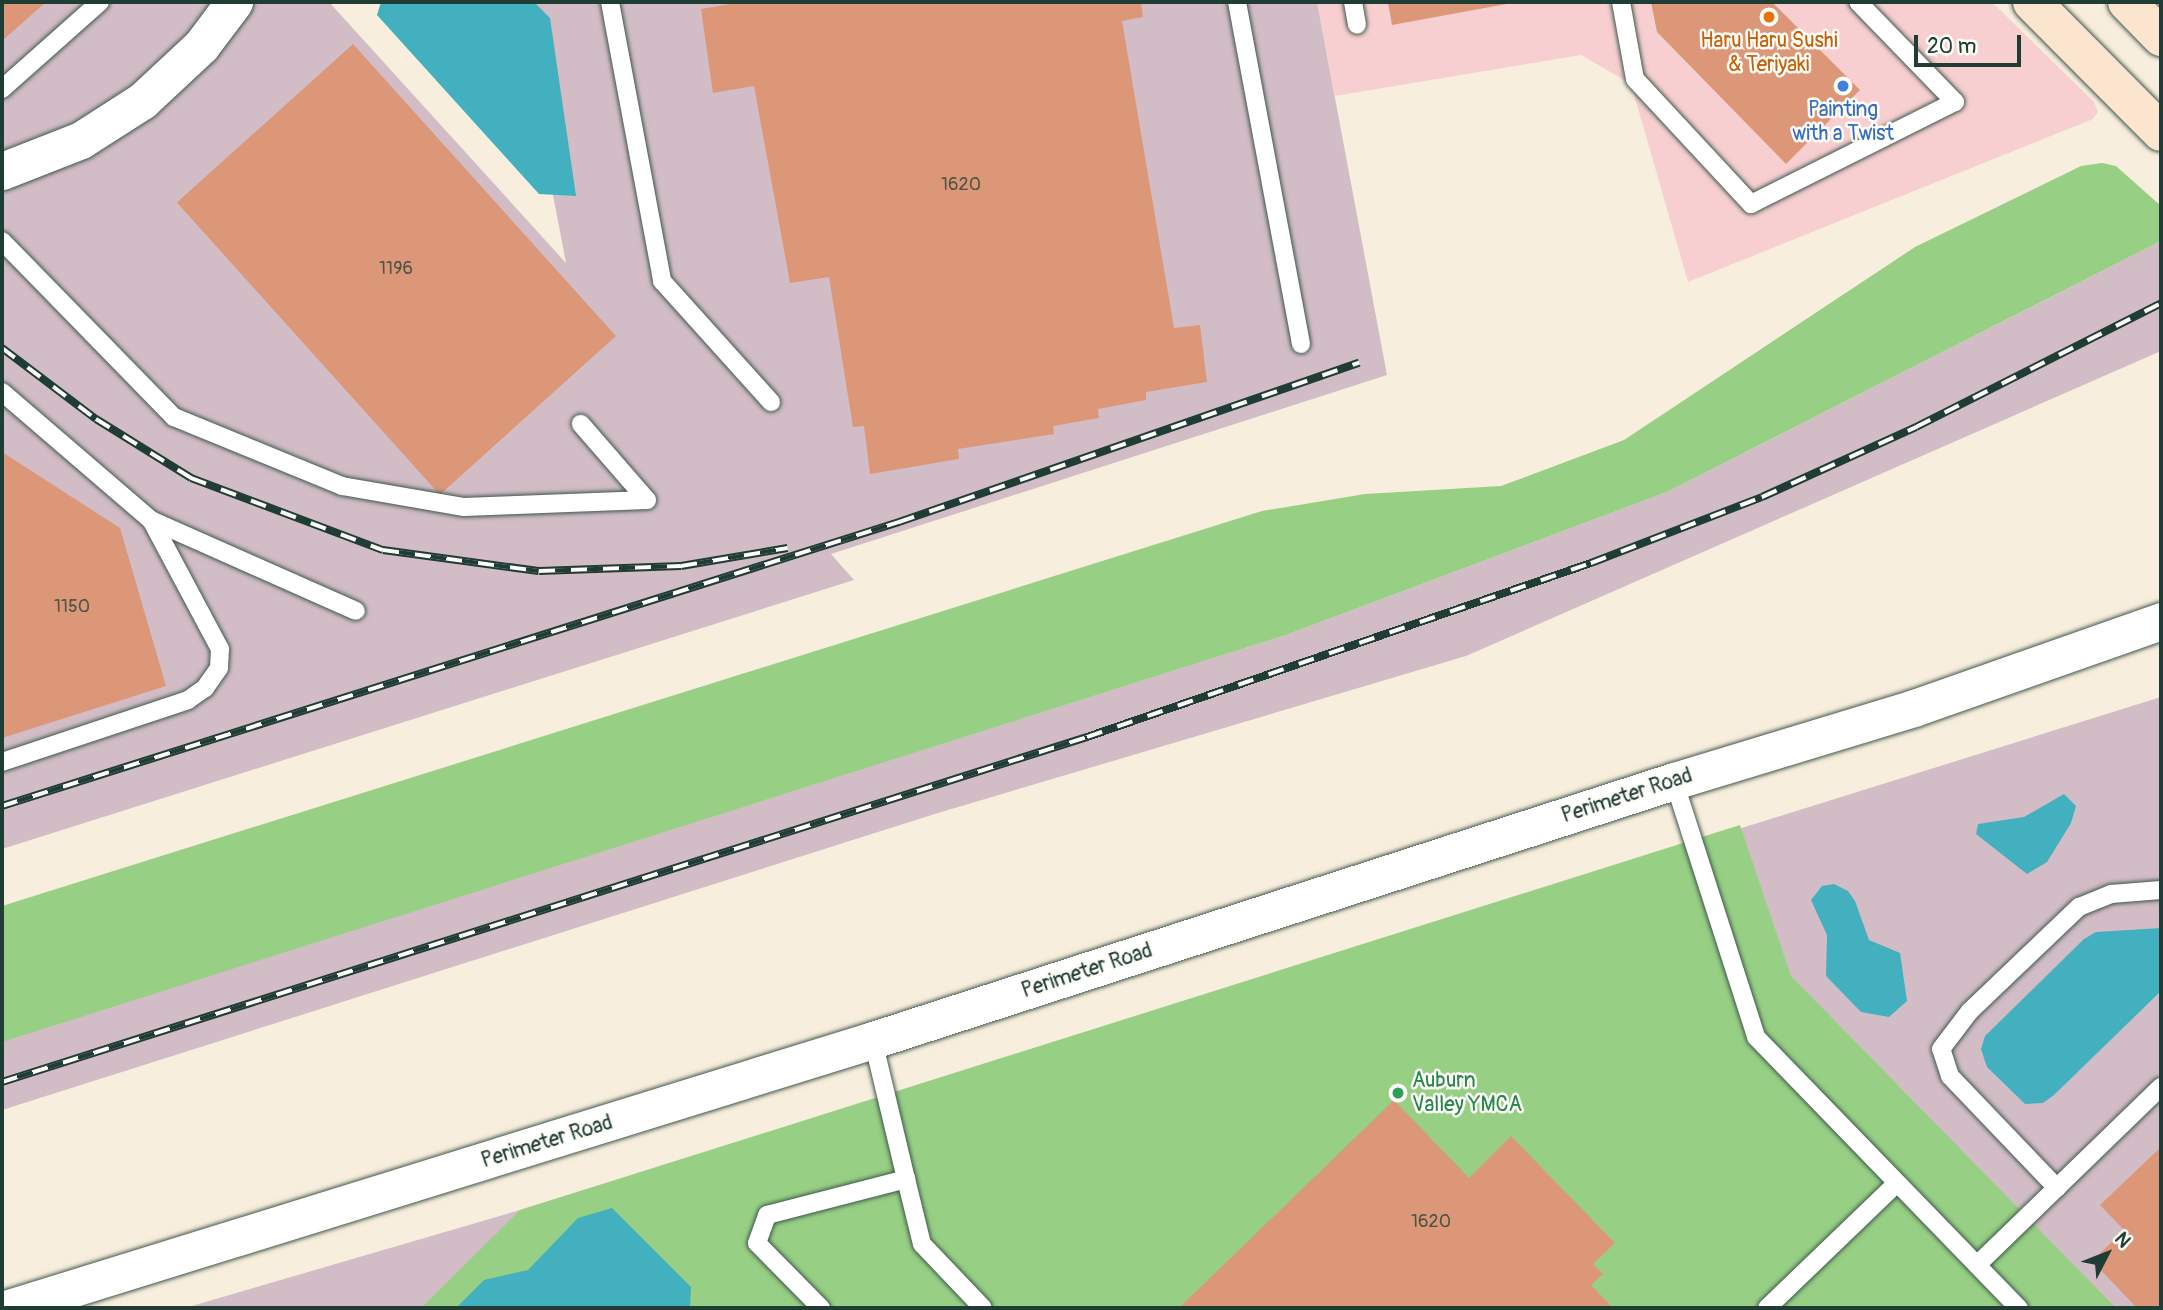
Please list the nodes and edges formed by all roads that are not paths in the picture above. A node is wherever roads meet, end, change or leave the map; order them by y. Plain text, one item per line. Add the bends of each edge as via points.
1 (100, 2) edge
2 (234, 2) edge
3 (610, 2) edge
4 (1237, 2) edge
5 (1353, 2) edge
6 (1621, 2) edge
7 (1858, 2) edge
8 (2032, 2) edge
9 (2127, 2) edge
10 (1357, 25) dead end
11 (2161, 37) edge
12 (2, 89) edge
13 (2161, 132) edge
14 (4, 162) edge
15 (2, 241) edge
16 (1301, 344) dead end
17 (2, 391) edge
18 (771, 402) dead end
19 (580, 424) dead end
20 (151, 520) junction
21 (356, 611) dead end
22 (2161, 621) edge
23 (2, 762) edge
24 (1674, 781) junction
25 (2161, 890) edge
26 (873, 1040) junction
27 (2161, 1087) edge
28 (906, 1179) junction
29 (1897, 1183) junction
30 (2057, 1188) junction
31 (1977, 1265) junction
32 (11, 1308) edge
33 (821, 1308) edge
34 (984, 1308) edge
35 (1767, 1308) edge
36 (2018, 1308) edge

1 - 12 lane
2 - 14 street via 201,47 142,102 81,140
3 - 18 lane via 662,281
4 - 16 lane
5 - 10 lane
6 - 7 lane via 1635,79 1751,204 1955,102
8 - 13 main road
9 - 11 main road
15 - 19 lane via 174,417 342,486 464,507 647,500
17 - 20 lane
20 - 21 lane
20 - 23 lane via 220,649 219,668 205,688 188,700
22 - 24 street, Perimeter Road via 2020,674
24 - 26 street, Perimeter Road
24 - 29 lane via 1756,1037
25 - 30 lane via 2112,894 2079,907 1970,1011 1941,1049 1950,1076
26 - 28 lane
26 - 32 street, Perimeter Road
27 - 30 lane
28 - 33 lane via 767,1216 757,1243
28 - 34 lane via 922,1244
29 - 31 lane
29 - 35 lane
30 - 31 lane
31 - 36 lane

